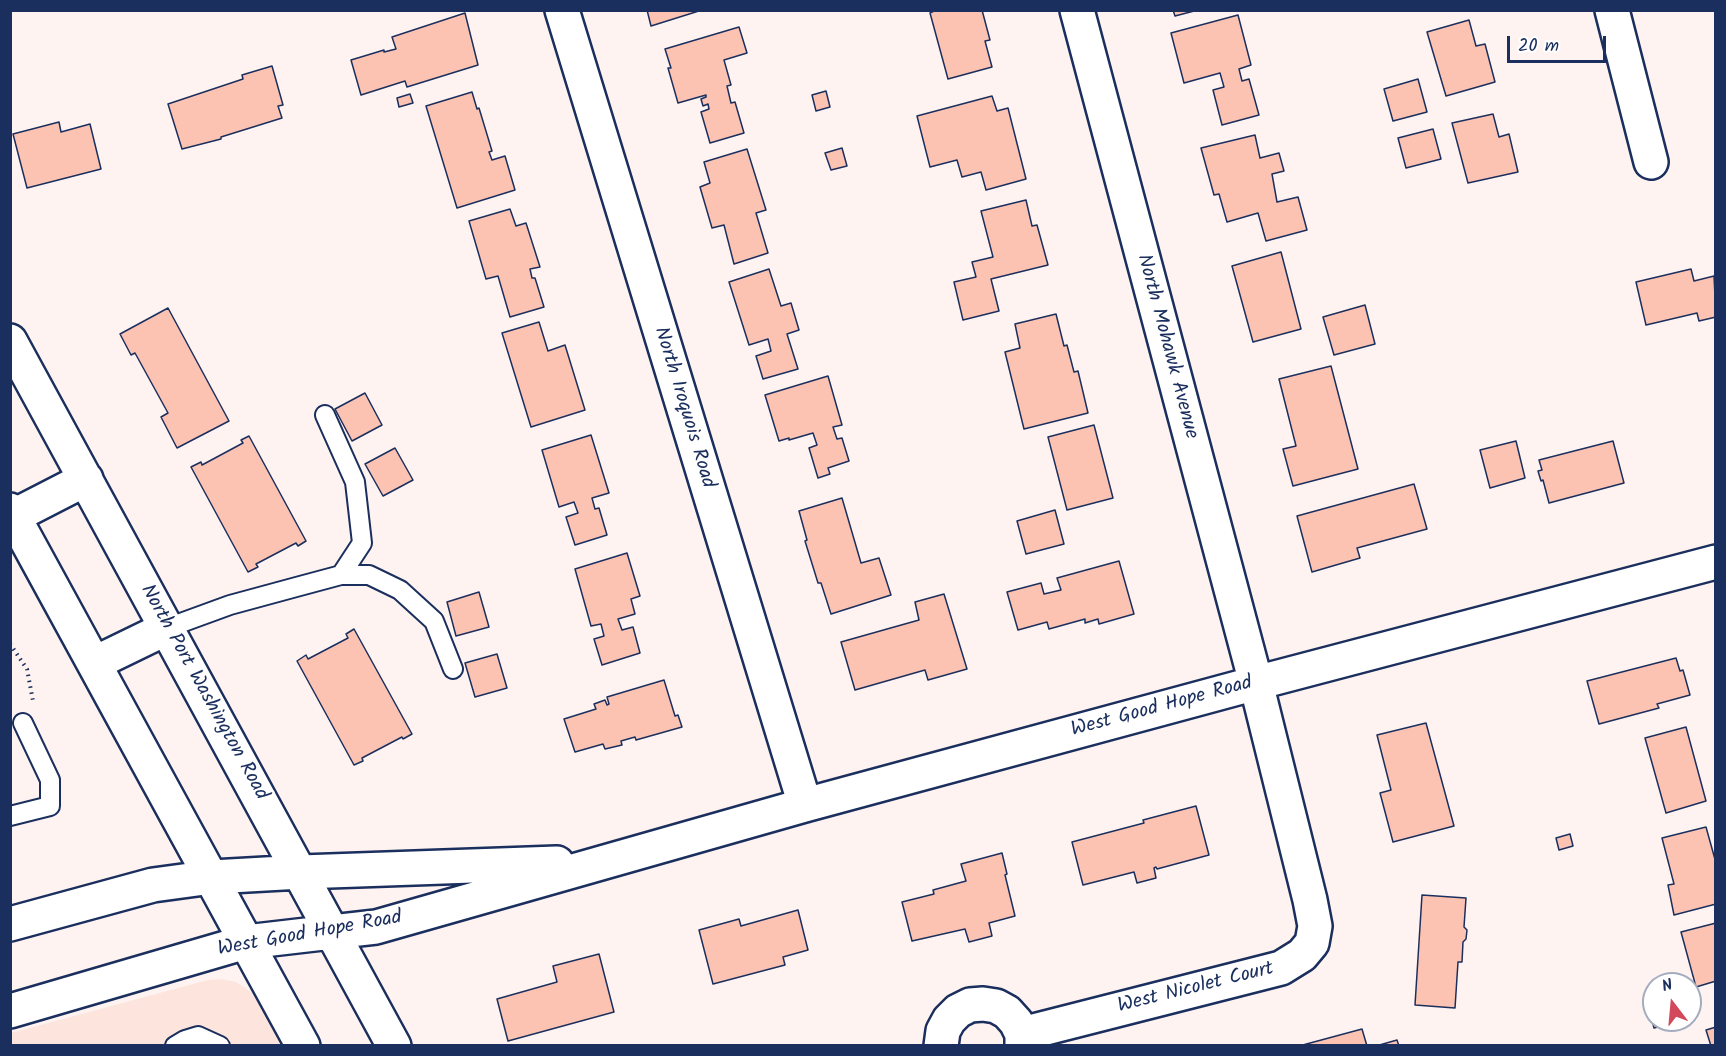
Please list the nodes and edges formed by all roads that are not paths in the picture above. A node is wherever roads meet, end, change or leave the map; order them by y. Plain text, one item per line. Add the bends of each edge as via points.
1 (562, 10) edge
2 (1077, 10) edge
3 (1612, 10) edge
4 (1651, 162) dead end
5 (10, 342) edge
6 (325, 415) dead end
7 (86, 479) junction
8 (12, 513) edge
9 (1716, 562) edge
10 (341, 575) junction
11 (167, 628) junction
12 (95, 663) junction
13 (453, 669) dead end
14 (1256, 683) junction
15 (23, 723) dead end
16 (804, 805) junction
17 (10, 816) edge
18 (610, 861) junction
19 (301, 872) junction
20 (212, 877) junction
21 (10, 924) edge
22 (332, 932) junction
23 (246, 942) junction
24 (10, 1011) edge
25 (1022, 1040) edge
26 (175, 1046) edge
27 (220, 1046) edge
28 (303, 1046) edge
29 (394, 1046) edge
30 (941, 1046) edge

1 - 16 street, North Iroquois Road
2 - 14 street, North Mohawk Avenue
3 - 4 street
5 - 7 street, North Port Washington Road
6 - 10 lane via 355,482 362,543
7 - 8 street
7 - 11 street, North Port Washington Road
8 - 12 street
9 - 14 street, West Good Hope Road
10 - 11 lane via 230,605
10 - 13 lane via 369,575 400,590 434,621
11 - 12 street
11 - 19 street, North Port Washington Road
12 - 20 street
14 - 16 street, West Good Hope Road
14 - 25 street, West Nicolet Court via 1310,900 1315,926 1312,943 1302,955 1281,968
15 - 17 lane via 50,780 50,806
16 - 18 street, West Good Hope Road
18 - 19 street, West Good Hope Road
18 - 22 street, West Good Hope Road via 376,927
19 - 20 street, West Good Hope Road
19 - 22 street, North Port Washington Road
20 - 21 street, West Good Hope Road via 153,885
20 - 23 street
22 - 23 street, West Good Hope Road
22 - 29 street, North Port Washington Road
23 - 24 street, West Good Hope Road
23 - 28 street
25 - 30 street, West Nicolet Court via 1016,1022 1007,1012 983,1004 958,1011 943,1032
26 - 27 lane via 198,1036

